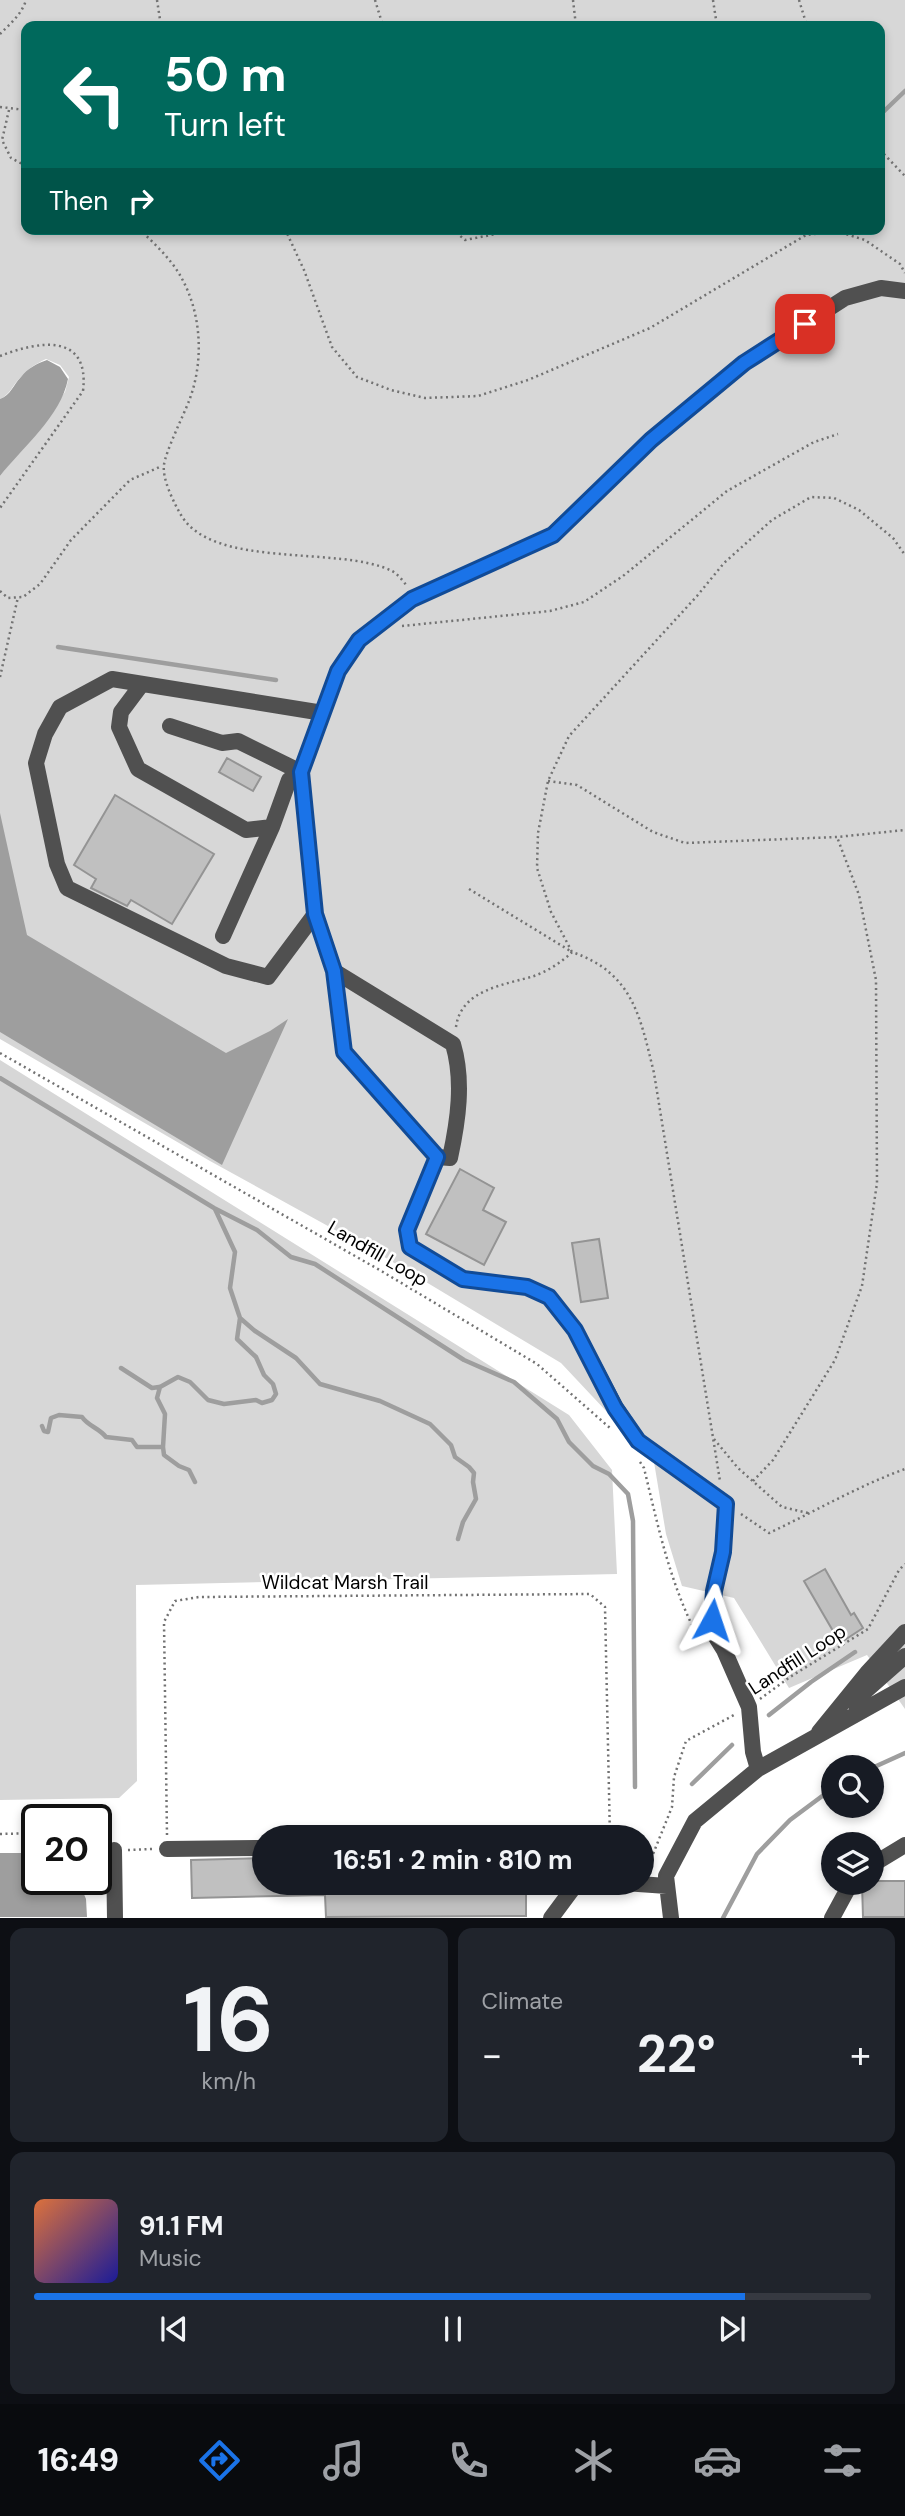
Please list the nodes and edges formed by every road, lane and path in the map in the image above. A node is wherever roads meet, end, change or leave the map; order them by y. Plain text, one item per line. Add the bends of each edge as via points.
1 (26, 0) edge
2 (157, 0) edge
3 (376, 0) edge
4 (573, 0) edge
5 (713, 0) edge
6 (799, 0) edge
7 (160, 21) edge
8 (382, 21) edge
9 (575, 21) edge
10 (716, 21) edge
11 (805, 21) edge
12 (0, 34) edge
13 (0, 107) edge
14 (9, 110) junction
15 (21, 110) edge
16 (885, 155) edge
17 (21, 163) edge
18 (905, 176) edge
19 (145, 235) edge
20 (288, 235) edge
21 (459, 235) edge
22 (491, 235) edge
23 (806, 235) edge
24 (850, 235) edge
25 (905, 273) edge
26 (905, 291) edge
27 (0, 356) edge
28 (838, 434) dead end
29 (163, 465) junction
30 (0, 508) edge
31 (905, 555) edge
32 (0, 591) edge
33 (18, 597) junction
34 (412, 599) junction
35 (378, 624) junction
36 (0, 677) edge
37 (142, 684) junction
38 (323, 713) junction
39 (170, 726) dead end
40 (301, 772) junction
41 (548, 781) junction
42 (272, 827) junction
43 (905, 830) edge
44 (837, 837) junction
45 (469, 889) dead end
46 (315, 914) junction
47 (223, 936) dead end
48 (572, 952) junction
49 (334, 971) junction
50 (453, 1044) junction
51 (0, 1053) edge
52 (437, 1157) junction
53 (611, 1429) dead end
54 (712, 1437) junction
55 (637, 1457) dead end
56 (905, 1469) edge
57 (753, 1481) junction
58 (726, 1504) junction
59 (811, 1513) junction
60 (905, 1564) edge
61 (905, 1632) edge
62 (905, 1644) edge
63 (724, 1650) junction
64 (905, 1656) edge
65 (905, 1679) edge
66 (905, 1687) edge
67 (748, 1707) junction
68 (815, 1736) junction
69 (758, 1769) junction
70 (610, 1825) edge
71 (21, 1833) edge
72 (0, 1834) edge
73 (905, 1845) edge
74 (252, 1848) edge
75 (167, 1849) junction
76 (114, 1850) joint
77 (654, 1851) edge
78 (884, 1858) edge
79 (654, 1885) edge
80 (667, 1886) junction
81 (568, 1895) edge
82 (844, 1895) edge
83 (115, 1917) edge
84 (551, 1917) edge
85 (671, 1917) edge
86 (832, 1917) edge

1 - 12 path
2 - 7 path
3 - 8 path
4 - 9 path
5 - 10 path
6 - 11 path
13 - 14 path
14 - 15 path
14 - 17 path via 2,140 11,158
16 - 18 path
19 - 29 path via 181,277 196,315 200,359 191,396
20 - 23 path via 332,347 357,377 425,398 478,396 528,380 650,328
21 - 22 path via 465,240
24 - 25 path via 900,264
26 - 34 lane via 881,288 845,298 744,363 651,440 553,535
27 - 30 path via 41,343 60,345 76,355 85,373 83,391
28 - 35 path via 814,442 727,491 584,602 550,611 404,627
29 - 33 path via 130,480 71,540 40,584
29 - 34 path via 183,519 205,537 238,548 371,564 395,572
31 - 41 path via 893,538 859,510 834,498 811,497 772,520 724,563 569,736
32 - 33 path via 8,598
33 - 36 path
34 - 35 lane
35 - 38 lane via 359,640 338,671
37 - 38 lane
37 - 42 lane via 121,712 120,727 138,769 246,830
37 - 46 lane via 112,679 61,707 45,734 36,764 57,864 67,888 226,967 268,976
38 - 40 lane
39 - 40 lane via 222,743 238,741
40 - 42 lane via 289,780
40 - 46 lane
41 - 44 path via 577,785 653,832 685,843
41 - 48 path via 537,868 551,912
42 - 47 lane
43 - 44 path
44 - 57 path via 859,895 876,980 877,1183 862,1286 835,1360 773,1460
45 - 48 path
46 - 49 lane
48 - 50 path via 537,975 472,997 457,1020
48 - 54 path via 593,959 626,991 646,1039
49 - 50 lane
49 - 52 lane via 344,1052
50 - 52 lane via 458,1060 458,1118 450,1158
51 - 53 path, Landfill Loop via 537,1364
52 - 58 lane via 407,1230 410,1247 463,1279 527,1287 549,1297 575,1330 615,1408 638,1441
54 - 57 path
54 - 58 path
55 - 63 path via 645,1468 683,1609 703,1646
56 - 59 path via 866,1483
57 - 59 path via 782,1507
58 - 59 path via 769,1533
58 - 63 lane via 712,1620
60 - 67 path, Landfill Loop via 869,1629
61 - 68 lane
62 - 68 lane
63 - 67 lane
64 - 68 lane
65 - 68 lane
66 - 68 lane
67 - 69 lane
67 - 77 path via 687,1741 674,1777 671,1807
68 - 69 lane
69 - 80 lane via 695,1821 666,1876
70 - 75 path, Wildcat Marsh Trail via 605,1606 590,1594 200,1597 175,1601 164,1622
71 - 72 path
73 - 78 lane
74 - 75 lane
75 - 76 path
76 - 83 lane
79 - 80 lane
80 - 85 lane
81 - 84 lane
82 - 86 lane

